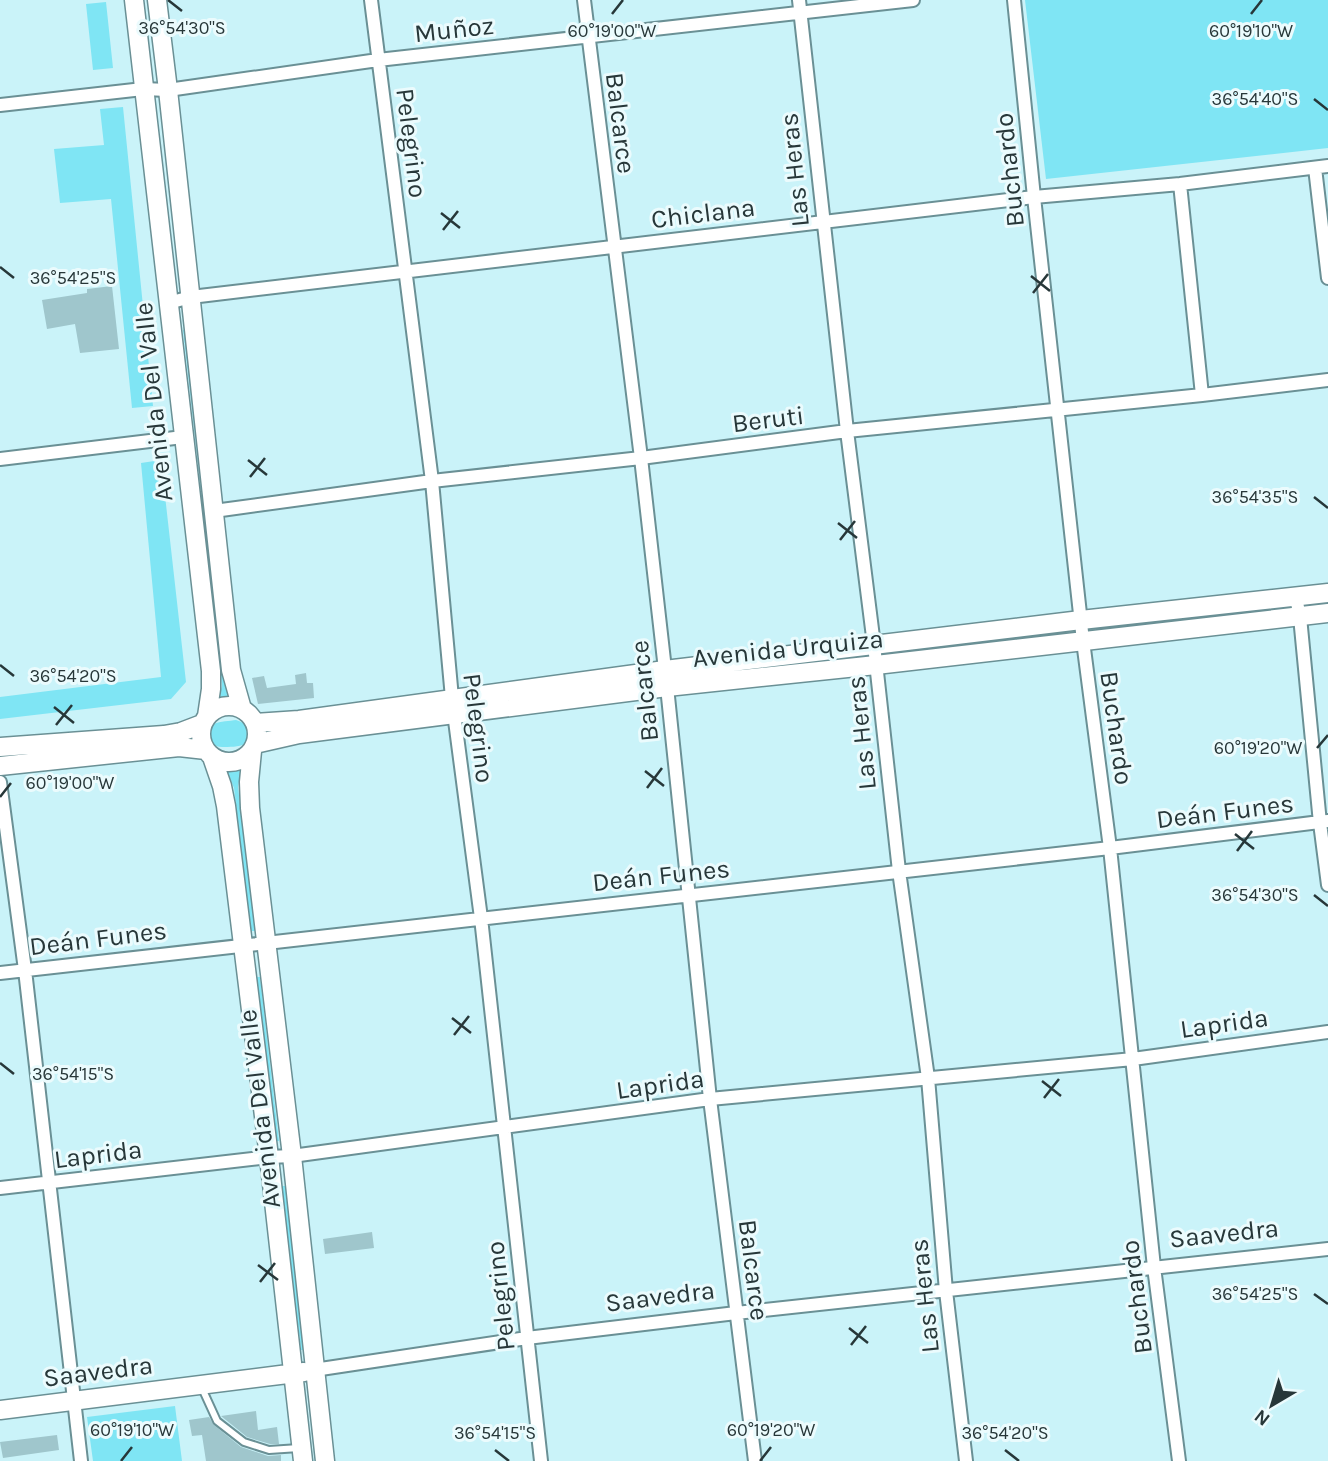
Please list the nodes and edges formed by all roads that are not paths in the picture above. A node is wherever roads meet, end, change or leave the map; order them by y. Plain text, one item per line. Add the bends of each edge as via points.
1 (134, 0) edge
2 (157, 0) edge
3 (371, 0) edge
4 (584, 0) edge
5 (913, 0) edge
6 (1014, 0) edge
7 (800, 6) edge
8 (587, 38) junction
9 (378, 60) junction
10 (143, 89) junction
11 (168, 90) junction
12 (0, 105) edge
13 (1322, 167) edge
14 (1180, 184) junction
15 (1034, 197) junction
16 (822, 222) junction
17 (614, 246) junction
18 (406, 271) junction
19 (1328, 278) edge
20 (191, 297) junction
21 (168, 303) junction
22 (1328, 380) edge
23 (1202, 395) junction
24 (1059, 409) junction
25 (847, 431) junction
26 (183, 437) junction
27 (641, 458) junction
28 (0, 460) edge
29 (432, 481) junction
30 (214, 511) junction
31 (1328, 593) edge
32 (1296, 598) junction
33 (1328, 613) edge
34 (1300, 617) junction
35 (1081, 620) junction
36 (1083, 641) junction
37 (874, 645) junction
38 (876, 665) junction
39 (666, 678) junction
40 (453, 707) junction
41 (242, 709) junction
42 (205, 720) junction
43 (256, 723) junction
44 (0, 747) edge
45 (254, 748) junction
46 (209, 754) junction
47 (0, 766) edge
48 (0, 782) edge
49 (1324, 822) edge
50 (1110, 848) junction
51 (900, 871) junction
52 (1328, 885) edge
53 (689, 894) junction
54 (481, 918) junction
55 (266, 943) junction
56 (244, 945) junction
57 (25, 970) junction
58 (0, 973) edge
59 (1328, 1032) edge
60 (1133, 1059) junction
61 (928, 1078) junction
62 (710, 1099) junction
63 (504, 1128) junction
64 (292, 1156) junction
65 (269, 1157) junction
66 (50, 1182) junction
67 (0, 1188) edge
68 (1328, 1249) edge
69 (1154, 1267) junction
70 (946, 1291) junction
71 (736, 1313) junction
72 (527, 1338) junction
73 (314, 1370) junction
74 (294, 1374) junction
75 (200, 1384) junction
76 (74, 1400) junction
77 (0, 1410) edge
78 (302, 1454) edge
79 (82, 1461) edge
80 (325, 1461) edge
81 (541, 1461) edge
82 (755, 1461) edge
83 (966, 1461) edge
84 (1179, 1461) edge

1 - 10 main road, Avenida Del Valle
2 - 11 main road, Avenida Del Valle
3 - 9 street, Pelegrino
4 - 8 street, Balcarce
5 - 7 street, Muñoz
6 - 15 street, Buchardo
7 - 8 street, Muñoz
7 - 16 street, Las Heras
8 - 9 street, Muñoz
8 - 17 street, Balcarce
9 - 11 street, Muñoz
9 - 18 street, Pelegrino
10 - 11 street, Muñoz
10 - 12 street, Muñoz
10 - 21 main road, Avenida Del Valle
11 - 20 main road, Avenida Del Valle
13 - 14 street, Chiclana
13 - 19 street
14 - 15 street, Chiclana
14 - 23 street
15 - 16 street, Chiclana
15 - 24 street, Buchardo
16 - 17 street, Chiclana
16 - 25 street, Las Heras
17 - 18 street, Chiclana
17 - 27 street, Balcarce
18 - 20 street, Chiclana
18 - 29 street, Pelegrino
20 - 21 street, Chiclana
20 - 30 main road, Avenida Del Valle
21 - 26 main road, Avenida Del Valle
22 - 23 street, Beruti
23 - 24 street, Beruti
24 - 25 street, Beruti
24 - 35 street, Buchardo
25 - 27 street, Beruti
25 - 37 street, Las Heras
26 - 28 street
26 - 42 main road, Avenida Del Valle via 211,671
27 - 29 street, Beruti
27 - 39 street, Balcarce
29 - 30 street, Beruti
29 - 40 street, Pelegrino
30 - 41 main road, Avenida Del Valle via 231,670
31 - 32 main road
32 - 34 street
32 - 35 main road
33 - 34 main road, Avenida Urquiza
34 - 36 main road, Avenida Urquiza
34 - 49 street
35 - 36 street, Buchardo
35 - 37 main road
36 - 38 main road, Avenida Urquiza
36 - 50 street, Buchardo
37 - 38 street, Las Heras
37 - 39 main road
38 - 39 main road, Avenida Urquiza
38 - 51 street, Las Heras
39 - 40 main road, Avenida Urquiza
39 - 53 street, Balcarce
40 - 43 main road
40 - 45 main road, Avenida Urquiza via 299,734
40 - 54 street, Pelegrino
41 - 42 main road via 223,706
41 - 43 main road
42 - 44 main road via 164,735
42 - 46 main road via 202,743
43 - 45 main road
45 - 46 main road via 238,761 220,761
45 - 55 main road, Avenida Del Valle via 250,808
46 - 47 main road via 179,747
46 - 56 main road, Avenida Del Valle via 226,806
48 - 57 street
49 - 50 street, Deán Funes
49 - 52 street
50 - 51 street, Deán Funes
50 - 60 street, Buchardo
51 - 53 street, Deán Funes
51 - 61 street, Las Heras
53 - 54 street, Deán Funes
53 - 62 street, Balcarce
54 - 55 street, Deán Funes
54 - 63 street, Pelegrino
55 - 56 street, Deán Funes
55 - 64 main road, Avenida Del Valle
56 - 57 street, Deán Funes
56 - 65 main road, Avenida Del Valle
57 - 58 street, Deán Funes
57 - 66 street
59 - 60 street, Laprida
60 - 61 street, Laprida
60 - 69 street, Buchardo
61 - 62 street, Laprida
61 - 70 street, Las Heras
62 - 63 street, Laprida
62 - 71 street, Balcarce
63 - 64 street, Laprida
63 - 72 street, Pelegrino
64 - 65 street, Laprida
64 - 73 main road, Avenida Del Valle
65 - 66 street, Laprida
65 - 74 main road, Avenida Del Valle
66 - 67 street, Laprida
66 - 76 street
68 - 69 street, Saavedra
69 - 70 street, Saavedra
69 - 84 street, Buchardo
70 - 71 street, Saavedra
70 - 83 street, Las Heras
71 - 72 street, Saavedra
71 - 82 street, Balcarce
72 - 73 street, Saavedra
72 - 81 street, Pelegrino
73 - 74 main road, Saavedra
73 - 80 main road, Avenida Del Valle
74 - 75 main road, Saavedra
74 - 78 main road, Avenida Del Valle
75 - 76 main road, Saavedra
75 - 78 lane via 217,1421 244,1442
76 - 77 main road, Saavedra
76 - 79 street

